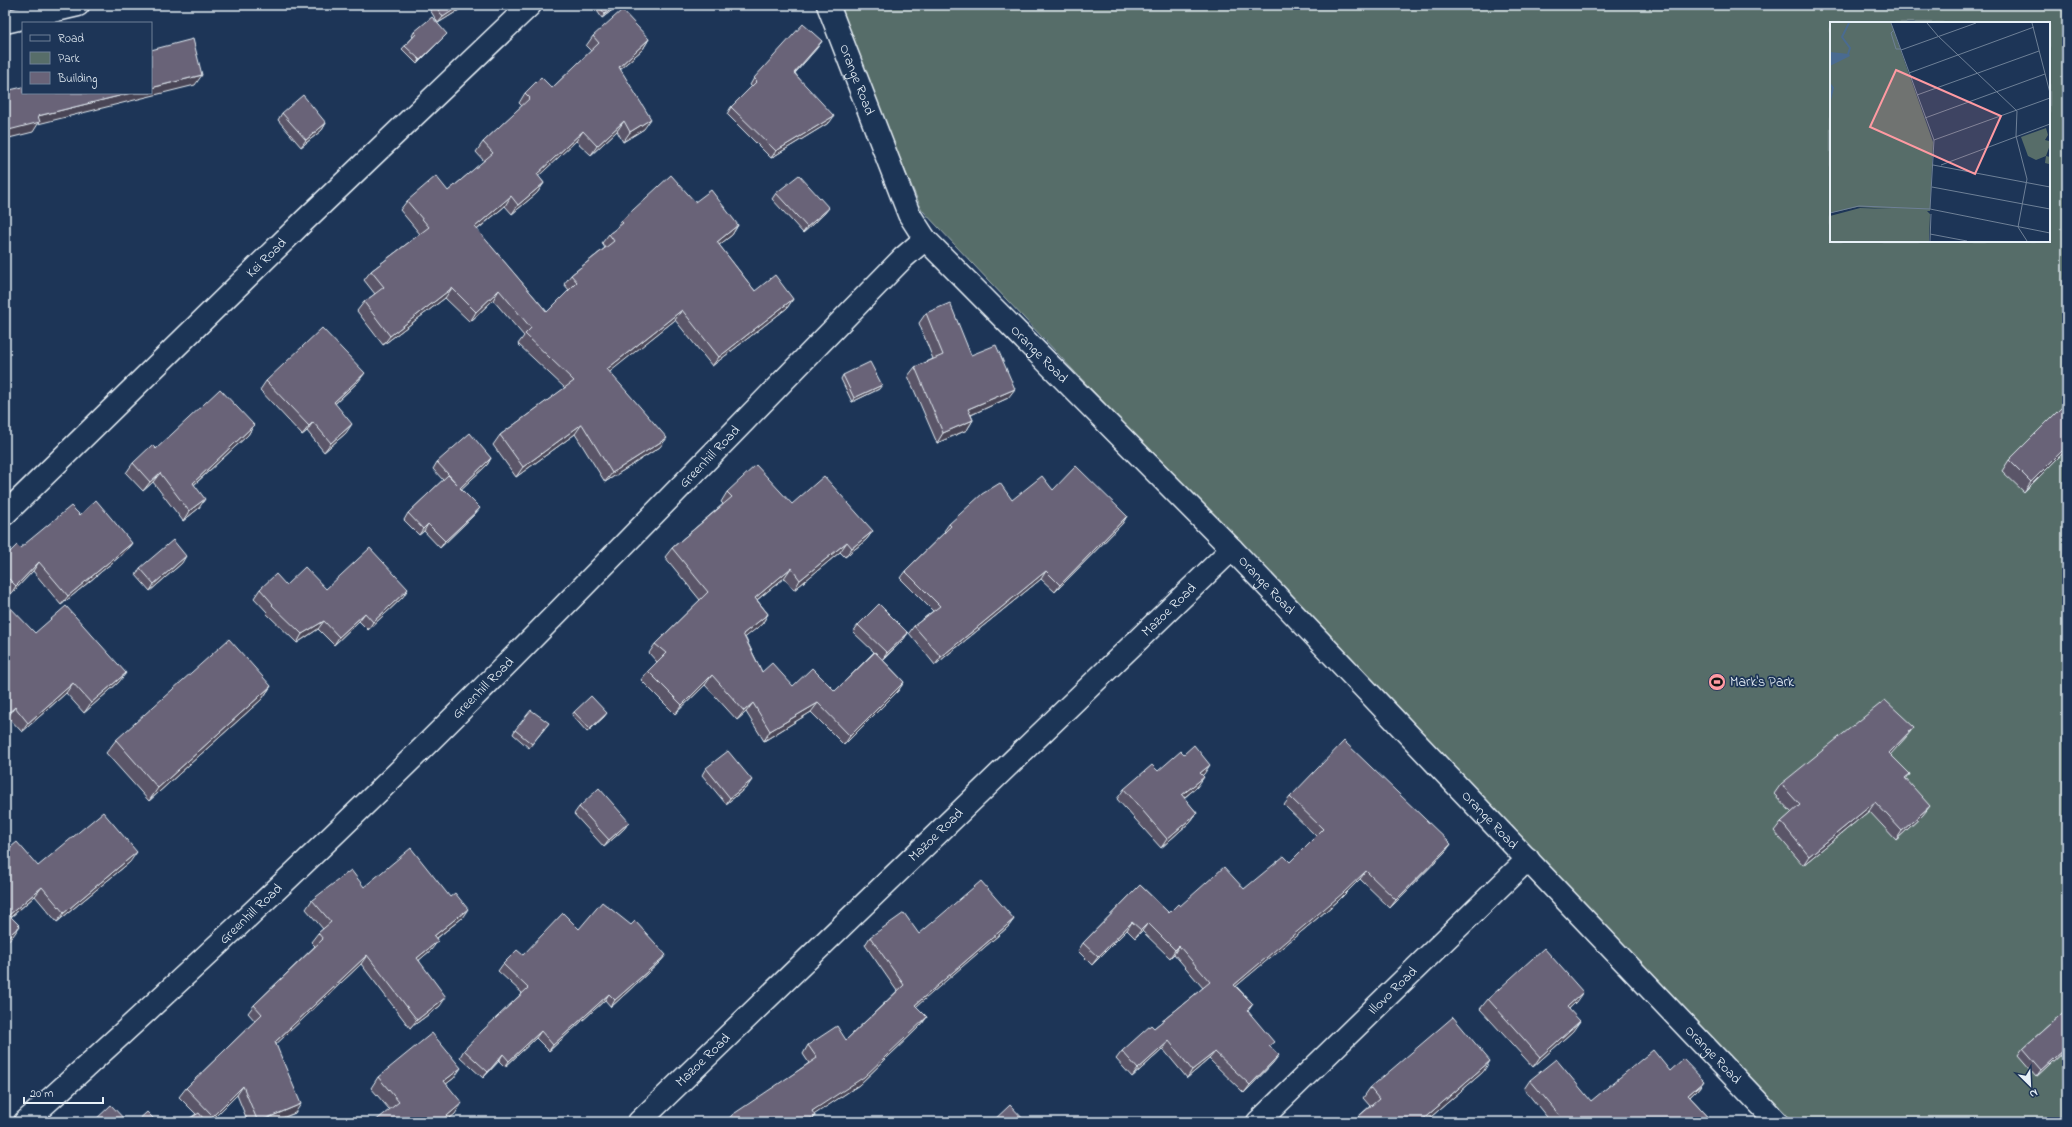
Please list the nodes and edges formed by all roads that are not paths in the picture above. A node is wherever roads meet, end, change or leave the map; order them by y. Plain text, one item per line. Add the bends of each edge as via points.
1 (78, 5) edge
2 (530, 5) edge
3 (828, 5) edge
4 (5, 22) edge
5 (925, 239) junction
6 (5, 514) edge
7 (1232, 549) junction
8 (1528, 859) junction
9 (25, 1122) edge
10 (639, 1122) edge
11 (1258, 1122) edge
12 (1777, 1122) edge

1 - 4 street
2 - 6 street, Kei Road via 297,228
3 - 5 street, Orange Road via 909,214
5 - 7 street, Orange Road
5 - 9 street, Greenhill Road via 897,264 470,701 224,940
7 - 8 street, Orange Road
7 - 10 street, Mazoe Road
8 - 11 street, Illovo Road
8 - 12 street, Orange Road

